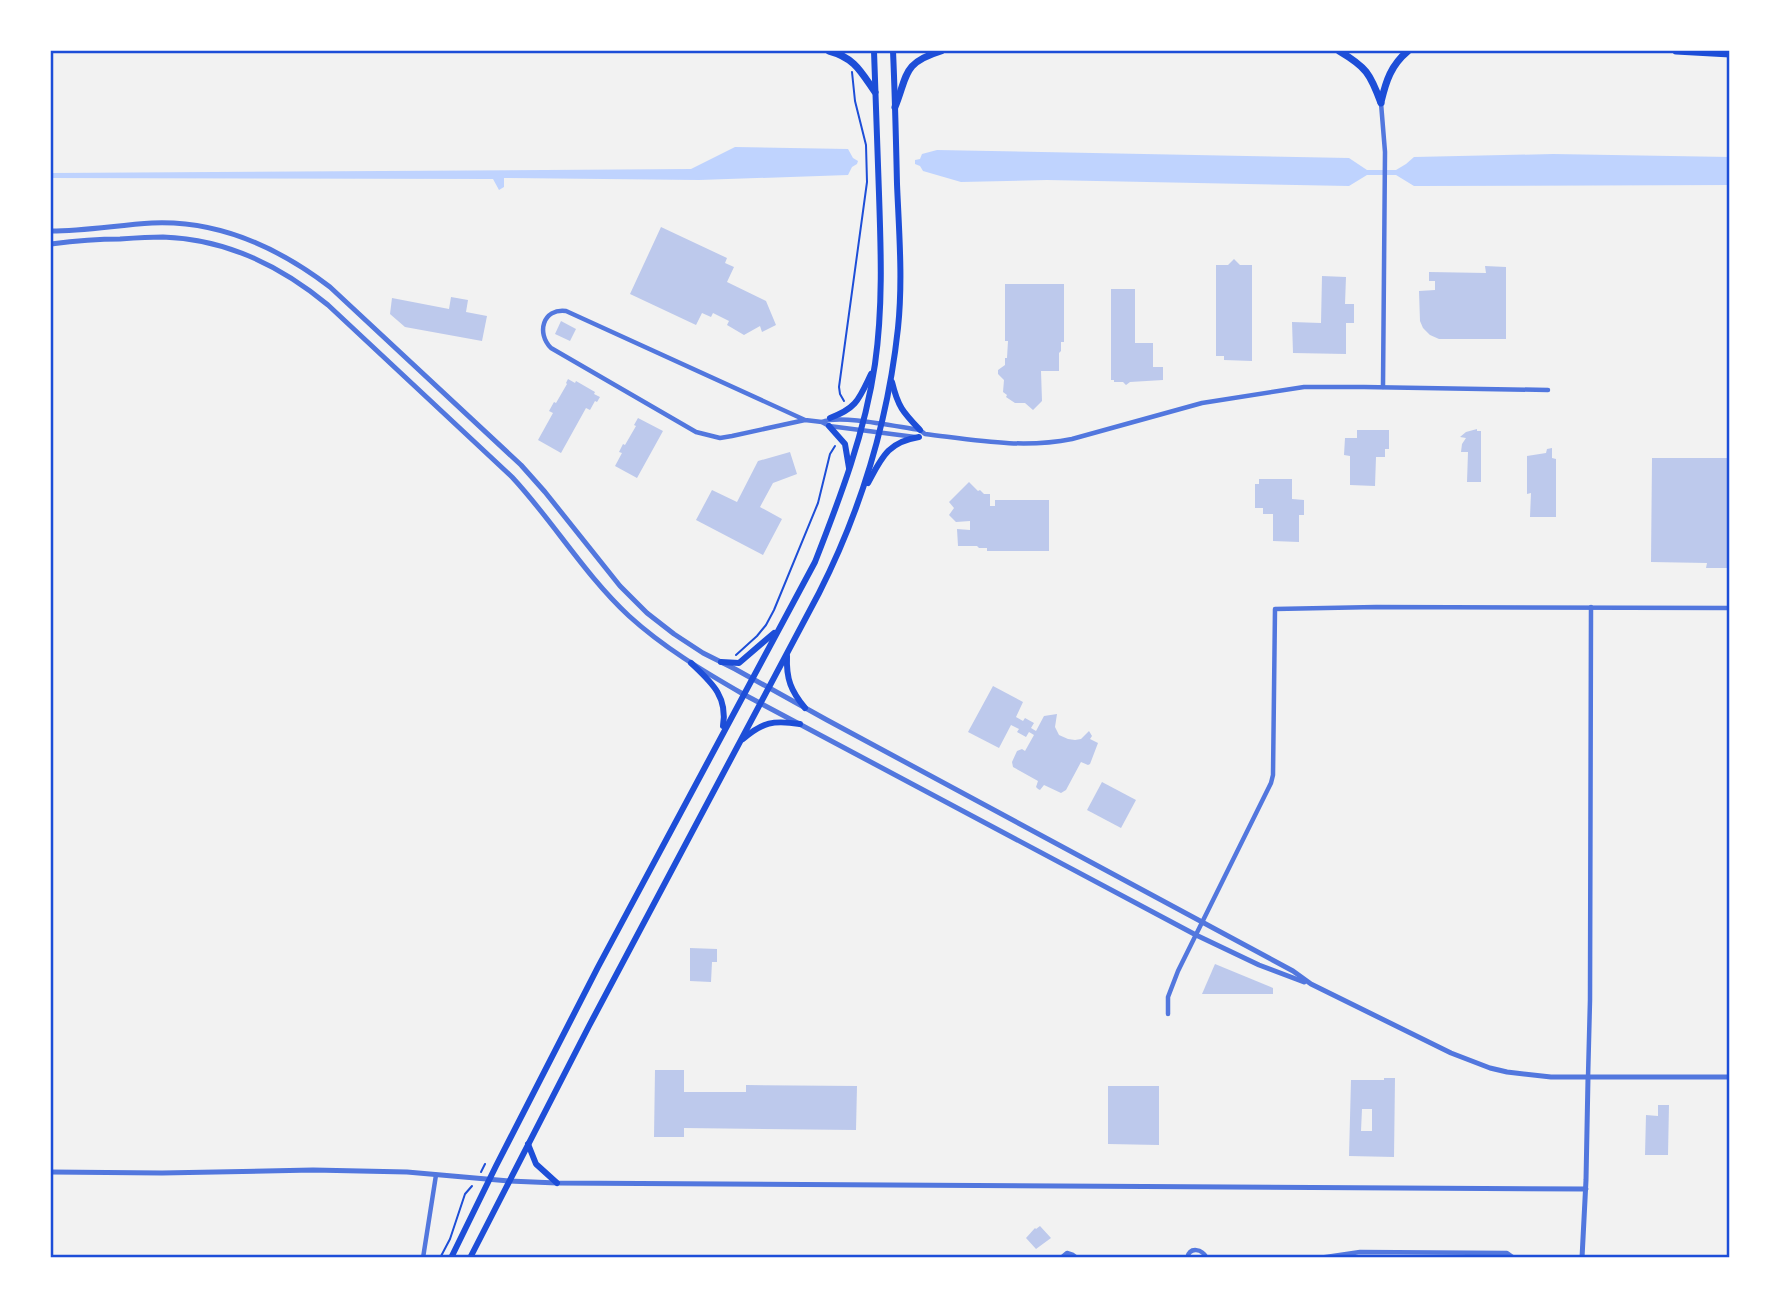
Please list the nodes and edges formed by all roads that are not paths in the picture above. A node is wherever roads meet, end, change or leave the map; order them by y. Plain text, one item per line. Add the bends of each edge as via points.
1 (829, 51) edge
2 (874, 51) edge
3 (893, 51) edge
4 (941, 51) edge
5 (1339, 51) edge
6 (1408, 51) edge
7 (1676, 51) edge
8 (1730, 54) edge
9 (875, 92) junction
10 (1381, 103) junction
11 (895, 107) junction
12 (51, 232) edge
13 (51, 244) edge
14 (875, 366) junction
15 (891, 379) junction
16 (1383, 387) junction
17 (1548, 390) dead end
18 (805, 419) junction
19 (827, 422) junction
20 (862, 426) junction
21 (881, 428) junction
22 (921, 434) junction
23 (850, 470) junction
24 (860, 497) junction
25 (1591, 607) junction
26 (1730, 608) edge
27 (778, 629) junction
28 (787, 652) junction
29 (721, 662) junction
30 (691, 663) junction
31 (751, 678) junction
32 (769, 688) junction
33 (743, 694) junction
34 (760, 703) junction
35 (805, 708) junction
36 (800, 724) junction
37 (722, 734) junction
38 (738, 743) junction
39 (1203, 922) junction
40 (1196, 935) junction
41 (1311, 984) junction
42 (1168, 1014) dead end
43 (1588, 1077) junction
44 (1730, 1077) edge
45 (528, 1144) junction
46 (51, 1172) edge
47 (436, 1175) junction
48 (490, 1179) junction
49 (509, 1181) junction
50 (557, 1183) junction
51 (1586, 1189) junction
52 (423, 1258) edge
53 (451, 1258) edge
54 (470, 1258) edge
55 (1060, 1258) edge
56 (1077, 1258) edge
57 (1186, 1258) edge
58 (1207, 1258) edge
59 (1319, 1258) edge
60 (1514, 1258) edge
61 (1582, 1258) edge

1 - 9 main road via 855,64
2 - 9 main road
3 - 11 main road
4 - 11 main road via 911,66
5 - 10 main road via 1367,72
6 - 10 main road via 1390,72
7 - 8 main road
9 - 14 main road via 881,272
10 - 16 street via 1385,152
11 - 15 main road via 900,287
12 - 29 street via 173,223 246,239 313,274 526,471 647,613
13 - 30 street via 162,237 200,242 256,258 307,287 512,477 627,614
14 - 19 main road via 854,406
14 - 20 main road
15 - 21 main road
15 - 22 main road via 902,411
16 - 17 street
16 - 22 street via 1304,387 1202,403 1054,442 994,443
18 - 18 street via 566,311 553,312 543,326 551,348 696,432 720,438
18 - 19 street
19 - 20 street
19 - 23 main road via 845,444
20 - 21 street
20 - 23 main road
21 - 22 street
21 - 24 main road
22 - 24 main road via 891,446
23 - 27 main road via 815,562
24 - 28 main road via 838,554
25 - 26 street
25 - 39 street via 1275,609 1273,775
25 - 43 street
27 - 29 main road via 739,663
27 - 31 main road
28 - 32 main road
28 - 35 main road via 789,682
29 - 31 street
30 - 33 street
30 - 37 main road via 722,700
31 - 32 street
31 - 33 main road
32 - 34 main road
32 - 35 street
33 - 34 street
33 - 37 main road
34 - 36 street
34 - 38 main road
35 - 39 street
36 - 38 main road via 781,721 764,725
36 - 40 street
37 - 48 main road
38 - 45 main road
39 - 40 street
39 - 41 street
40 - 41 street
40 - 42 street via 1168,997
41 - 43 street via 1490,1068 1529,1076
43 - 44 street
43 - 51 street
45 - 49 main road
45 - 50 main road via 536,1164
46 - 47 street via 313,1170
47 - 48 street
47 - 52 street
48 - 49 street
48 - 53 main road
49 - 50 street
49 - 54 main road
50 - 51 street
51 - 61 street
55 - 56 street via 1067,1253
57 - 58 street via 1196,1249
59 - 60 street via 1377,1252 1507,1253

